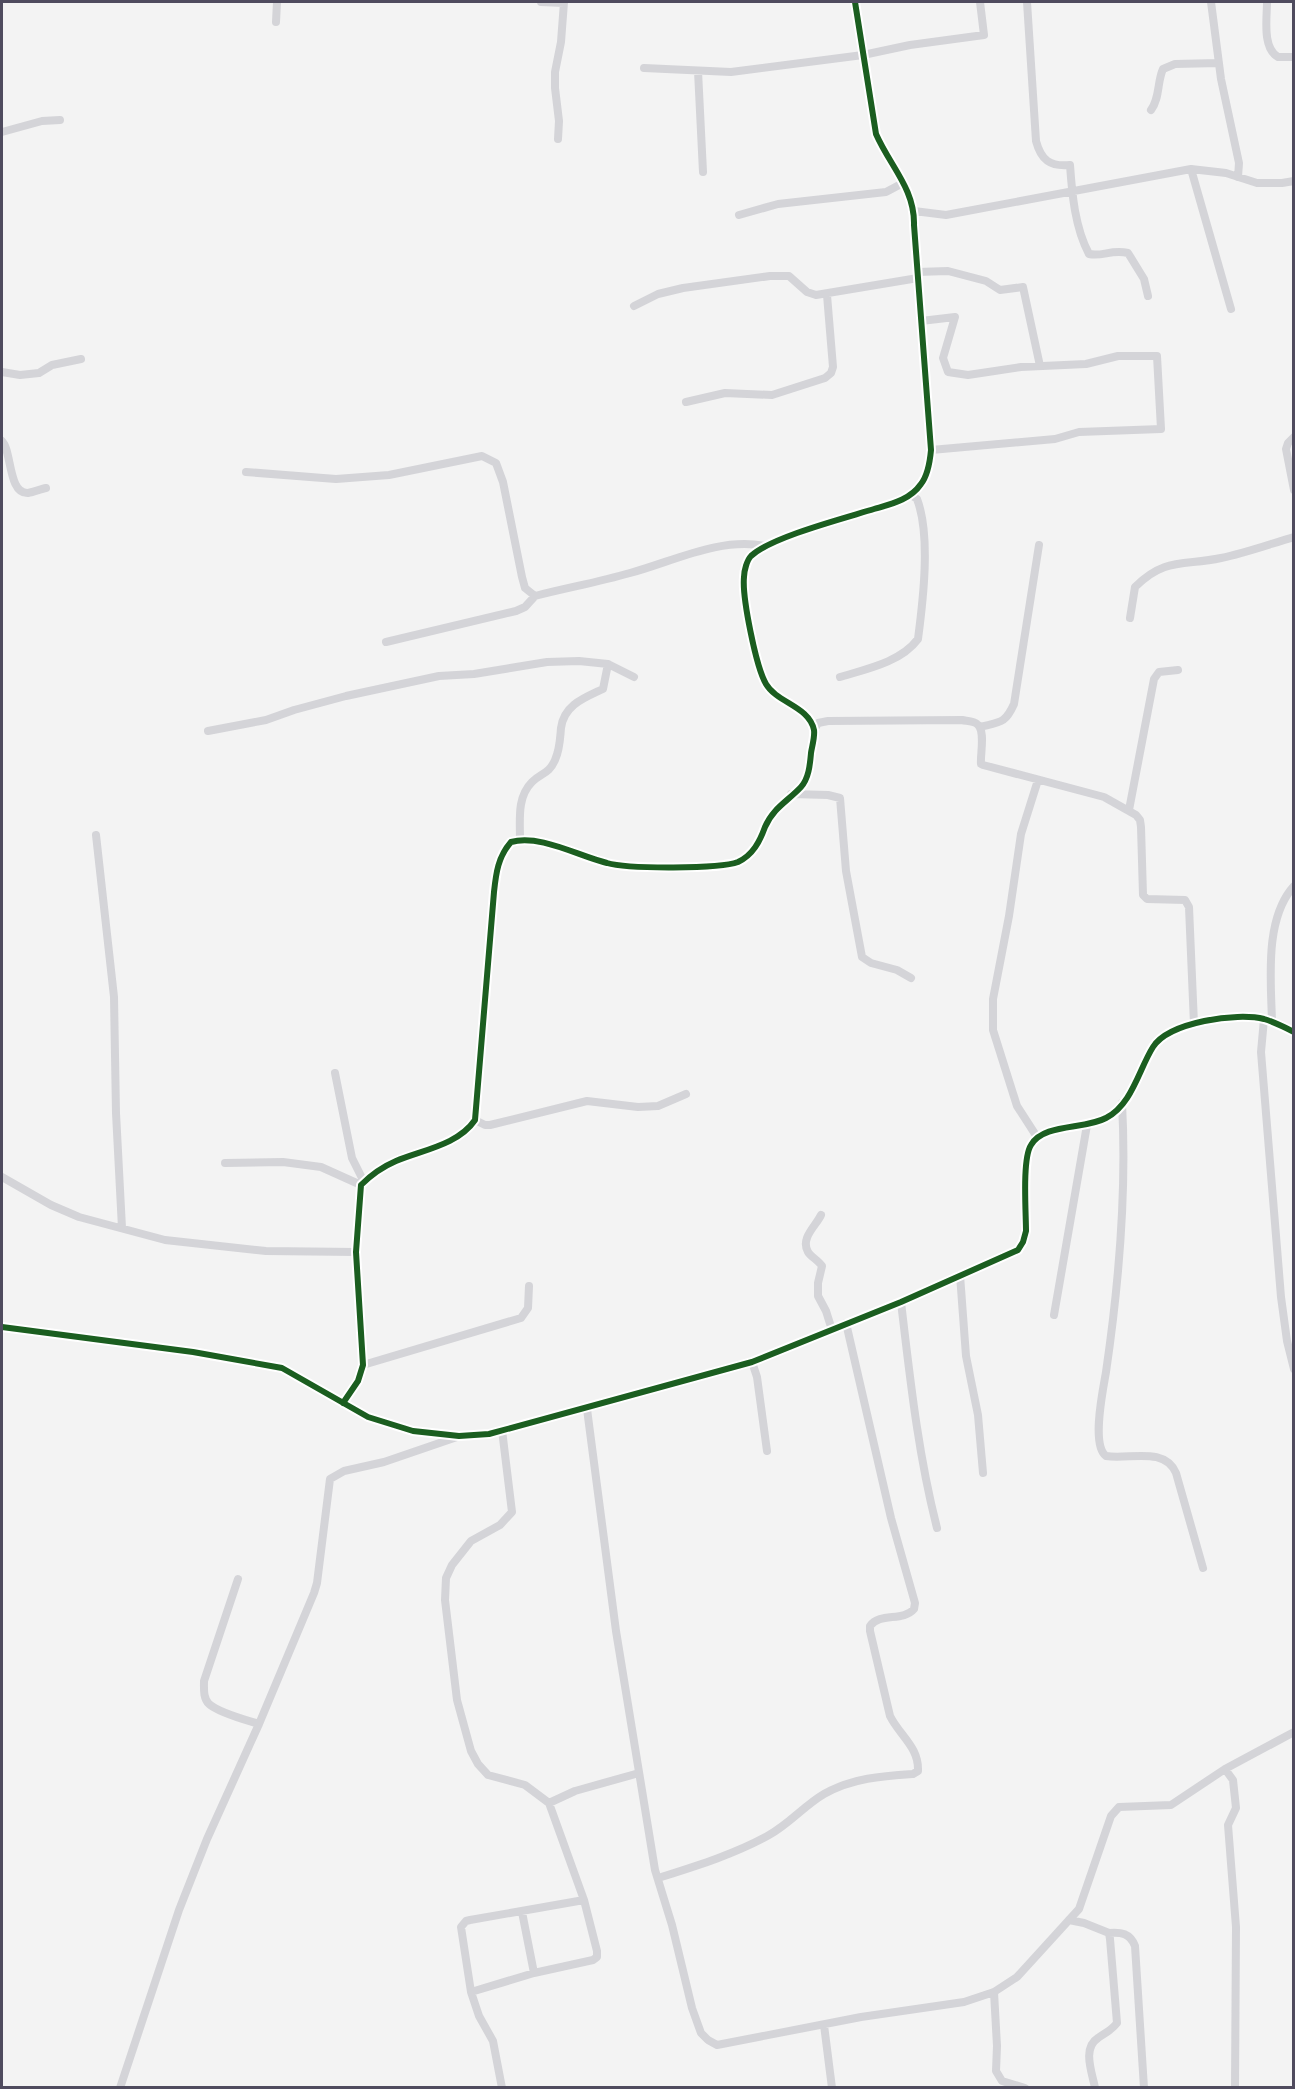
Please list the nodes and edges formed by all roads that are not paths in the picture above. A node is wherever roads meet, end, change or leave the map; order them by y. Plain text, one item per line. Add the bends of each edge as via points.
1 (277, 2) edge
2 (540, 2) edge
3 (564, 2) edge
4 (855, 2) edge
5 (980, 2) edge
6 (1027, 2) edge
7 (1210, 2) edge
8 (1267, 2) edge
9 (276, 22) dead end
10 (863, 55) junction
11 (1293, 57) edge
12 (1218, 63) junction
13 (644, 68) dead end
14 (698, 71) junction
15 (1151, 110) dead end
16 (60, 120) dead end
17 (2, 132) edge
18 (558, 139) dead end
19 (1191, 169) junction
20 (703, 172) dead end
21 (1238, 177) junction
22 (1293, 181) edge
23 (903, 183) junction
24 (1072, 191) junction
25 (914, 211) junction
26 (740, 215) dead end
27 (918, 275) junction
28 (826, 295) junction
29 (1148, 296) dead end
30 (634, 306) dead end
31 (1231, 309) dead end
32 (921, 321) junction
33 (81, 359) dead end
34 (1040, 366) junction
35 (2, 372) edge
36 (686, 402) dead end
37 (1293, 437) edge
38 (2, 441) edge
39 (931, 450) junction
40 (246, 472) dead end
41 (46, 488) dead end
42 (1293, 490) edge
43 (911, 495) junction
44 (1293, 537) edge
45 (1039, 545) dead end
46 (765, 546) junction
47 (535, 596) junction
48 (1130, 618) dead end
49 (386, 642) dead end
50 (608, 664) junction
51 (1178, 670) dead end
52 (634, 677) dead end
53 (840, 677) dead end
54 (980, 727) junction
55 (814, 730) junction
56 (208, 731) dead end
57 (1038, 780) junction
58 (791, 794) junction
59 (1130, 810) junction
60 (96, 835) dead end
61 (520, 839) junction
62 (1293, 886) edge
63 (911, 978) dead end
64 (1268, 1021) junction
65 (1194, 1024) junction
66 (1293, 1032) edge
67 (334, 1073) dead end
68 (686, 1094) dead end
69 (1122, 1103) junction
70 (475, 1120) junction
71 (1086, 1125) junction
72 (1037, 1137) junction
73 (225, 1163) dead end
74 (2, 1177) edge
75 (362, 1184) junction
76 (821, 1215) dead end
77 (122, 1228) junction
78 (356, 1252) junction
79 (960, 1275) junction
80 (529, 1286) dead end
81 (901, 1302) junction
82 (1054, 1315) dead end
83 (846, 1323) junction
84 (2, 1327) edge
85 (832, 1330) junction
86 (752, 1362) junction
87 (363, 1365) junction
88 (1293, 1369) edge
89 (343, 1403) junction
90 (587, 1409) junction
91 (502, 1430) junction
92 (459, 1436) junction
93 (767, 1451) dead end
94 (983, 1473) dead end
95 (937, 1528) dead end
96 (1203, 1568) dead end
97 (238, 1579) dead end
98 (259, 1725) junction
99 (1293, 1732) edge
100 (1225, 1769) junction
101 (639, 1773) junction
102 (549, 1803) junction
103 (658, 1878) junction
104 (584, 1900) junction
105 (522, 1911) junction
106 (1069, 1920) junction
107 (1108, 1933) junction
108 (534, 1973) junction
109 (471, 1992) junction
110 (994, 1992) junction
111 (824, 2025) junction
112 (120, 2088) edge
113 (502, 2088) edge
114 (832, 2088) edge
115 (1025, 2088) edge
116 (1095, 2088) edge
117 (1144, 2088) edge
118 (1235, 2088) edge

1 - 9 street
2 - 3 street
3 - 18 street via 555,72
4 - 10 street
5 - 10 street via 984,35
6 - 24 street via 1036,141 1040,155 1056,166 1070,165
7 - 12 street
8 - 11 street via 1270,50 1278,57
10 - 14 street via 731,72
10 - 23 street via 876,134
12 - 15 street via 1175,64 1163,69
12 - 21 street via 1238,155
13 - 14 street
14 - 20 street
16 - 17 street via 42,120
19 - 21 street
19 - 24 street
19 - 31 street
21 - 22 street via 1257,183
23 - 25 street
23 - 26 street via 886,192 777,204
24 - 25 street via 946,215
24 - 29 street via 1083,244 1089,254 1128,253 1144,279
25 - 27 street
27 - 28 street
27 - 32 street
27 - 34 street via 948,272 986,281 1000,290 1023,287
28 - 30 street via 807,292 789,276 770,276 683,288
28 - 36 street via 833,367 825,378 772,394 725,393
32 - 34 street via 955,317 943,358 948,372 968,375
32 - 39 street
33 - 35 street via 39,372
34 - 39 street via 1086,364 1118,356 1157,356 1161,429 1078,432 1055,439
37 - 42 street via 1286,448
38 - 41 street via 18,489 27,493
39 - 43 street via 922,483
40 - 47 street via 336,479 389,475 482,456 490,458 503,482 525,588
43 - 46 street
43 - 53 street via 917,499 922,516 924,560 918,639 877,666
44 - 48 street via 1223,558 1174,563 1156,569 1135,587
45 - 54 street via 1014,704 1007,719
46 - 47 street via 730,544
46 - 55 street via 750,557 744,577 744,597 759,666 766,684 807,716
47 - 49 street via 516,611
50 - 52 street
50 - 56 street via 547,662 439,676
50 - 61 street via 603,689 578,700 569,709 554,761 521,798
51 - 59 street via 1159,672 1154,679
54 - 55 street via 962,720 828,721 818,723
54 - 57 street via 981,764
55 - 58 street via 808,773
57 - 59 street via 1104,797
57 - 72 street via 1021,834 993,999 993,1030 1017,1106
58 - 61 street via 773,812 758,845 738,861 716,865 608,864
58 - 63 street via 840,798 846,871 862,957
59 - 65 street via 1140,820 1143,895 1154,900 1185,900 1189,907
60 - 77 street via 114,997
61 - 70 street via 511,842 502,853 497,870
62 - 64 street via 1276,920
64 - 65 street via 1248,1017
64 - 66 street
64 - 88 street via 1261,1052 1281,1297
65 - 69 street via 1175,1029 1159,1040
67 - 75 street via 352,1158
68 - 70 street via 658,1106 587,1101 490,1125
69 - 71 street via 1106,1118
69 - 96 street via 1121,1239 1099,1445 1106,1456 1162,1457 1172,1464
70 - 75 street via 458,1137 394,1162
71 - 72 street via 1047,1131
71 - 82 street
72 - 79 street via 1029,1147 1026,1161 1023,1242 1018,1250
73 - 75 street via 283,1162 321,1167
74 - 77 street via 79,1217
75 - 78 street
76 - 85 street via 805,1244 822,1266 818,1296
77 - 78 street via 194,1244
78 - 87 street
79 - 81 street
79 - 94 street via 966,1356 978,1415
80 - 87 street via 528,1308 521,1318
81 - 83 street
81 - 95 street via 917,1427
83 - 85 street
83 - 103 street via 915,1603 907,1615 876,1620 870,1631 890,1716 914,1749 918,1771 847,1784 824,1794 770,1835
84 - 89 street via 282,1368
85 - 86 street
86 - 90 street
86 - 93 street
87 - 89 street via 358,1381
89 - 92 street via 368,1417 413,1431
90 - 91 street
90 - 101 street
91 - 92 street
91 - 102 street via 512,1512 500,1525 471,1541 446,1578 457,1700 478,1764 488,1775 525,1785
92 - 98 street via 384,1462 344,1471 330,1479 317,1583
97 - 98 street via 204,1681 204,1694 214,1707
98 - 112 street via 179,1910
99 - 100 street
100 - 106 street via 1171,1805 1125,1806 1114,1812 1079,1910
100 - 118 street via 1233,1780 1236,1808 1228,1825 1236,1928
101 - 102 street via 574,1791
101 - 103 street
102 - 104 street
103 - 111 street via 692,2008 701,2033 708,2040 717,2045
104 - 105 street
104 - 108 street via 597,1957
105 - 108 street
105 - 109 street via 466,1921 461,1927
106 - 107 street
106 - 110 street via 1017,1977
107 - 116 street via 1117,2023 1093,2042 1088,2052
107 - 117 street via 1124,1933 1135,1946
108 - 109 street
109 - 113 street via 493,2042
110 - 111 street via 964,2002
110 - 115 street via 996,2071 1002,2081
111 - 114 street

